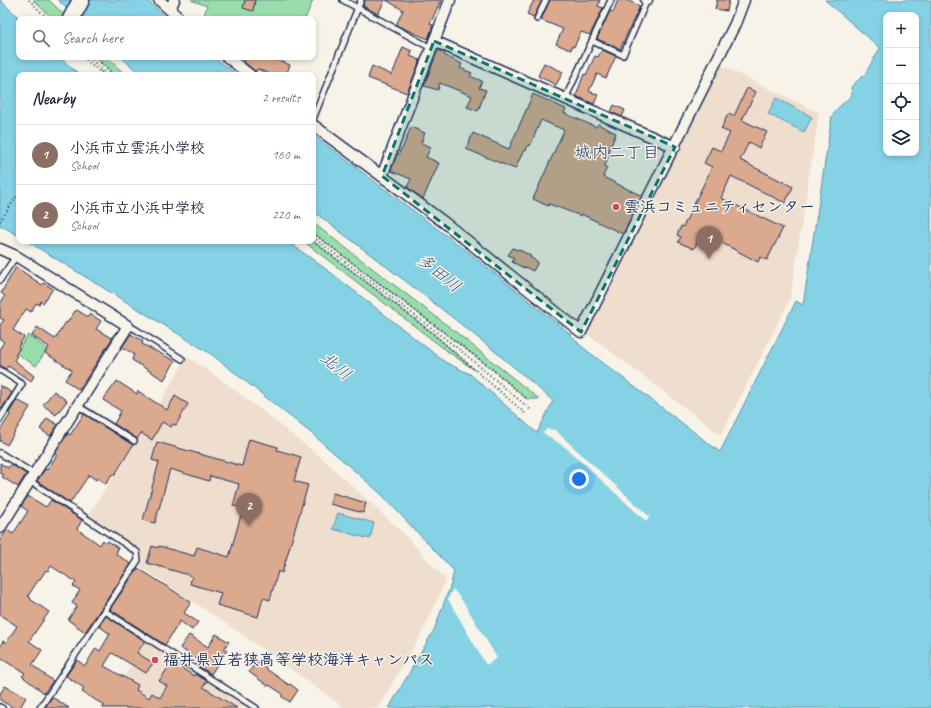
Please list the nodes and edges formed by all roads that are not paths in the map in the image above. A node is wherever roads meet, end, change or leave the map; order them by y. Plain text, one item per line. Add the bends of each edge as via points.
1 (81, 0) edge
2 (159, 0) edge
3 (174, 0) edge
4 (343, 0) edge
5 (361, 0) edge
6 (450, 0) edge
7 (546, 0) edge
8 (611, 0) edge
9 (647, 0) edge
10 (744, 0) edge
11 (358, 8) junction
12 (170, 10) junction
13 (73, 16) edge
14 (177, 16) edge
15 (538, 19) dead end
16 (592, 41) junction
17 (433, 44) junction
18 (231, 60) edge
19 (246, 72) edge
20 (565, 99) junction
21 (316, 112) edge
22 (316, 127) edge
23 (674, 147) junction
24 (382, 176) junction
25 (0, 249) edge
26 (16, 256) junction
27 (0, 280) edge
28 (128, 326) junction
29 (182, 358) dead end
30 (0, 370) edge
31 (78, 406) junction
32 (0, 419) edge
33 (134, 441) dead end
34 (0, 453) edge
35 (32, 478) junction
36 (0, 528) edge
37 (104, 611) junction
38 (40, 708) edge
39 (256, 708) edge

1 - 13 highway
2 - 12 street
3 - 12 street
4 - 11 lane
5 - 11 lane
6 - 17 street
7 - 15 lane
8 - 16 lane
9 - 16 lane via 623,55
10 - 23 street via 735,24
11 - 17 lane
11 - 21 lane
12 - 14 street
16 - 20 lane
17 - 20 street
17 - 24 street
18 - 19 street
20 - 23 street
22 - 24 street
23 - 24 street via 581,332
25 - 26 street
26 - 27 lane
26 - 28 street
28 - 29 lane
28 - 31 street
30 - 32 lane via 22,384
31 - 33 lane
31 - 35 street
34 - 35 lane
35 - 36 street
35 - 37 lane via 137,552 138,560
37 - 38 lane
37 - 39 lane

